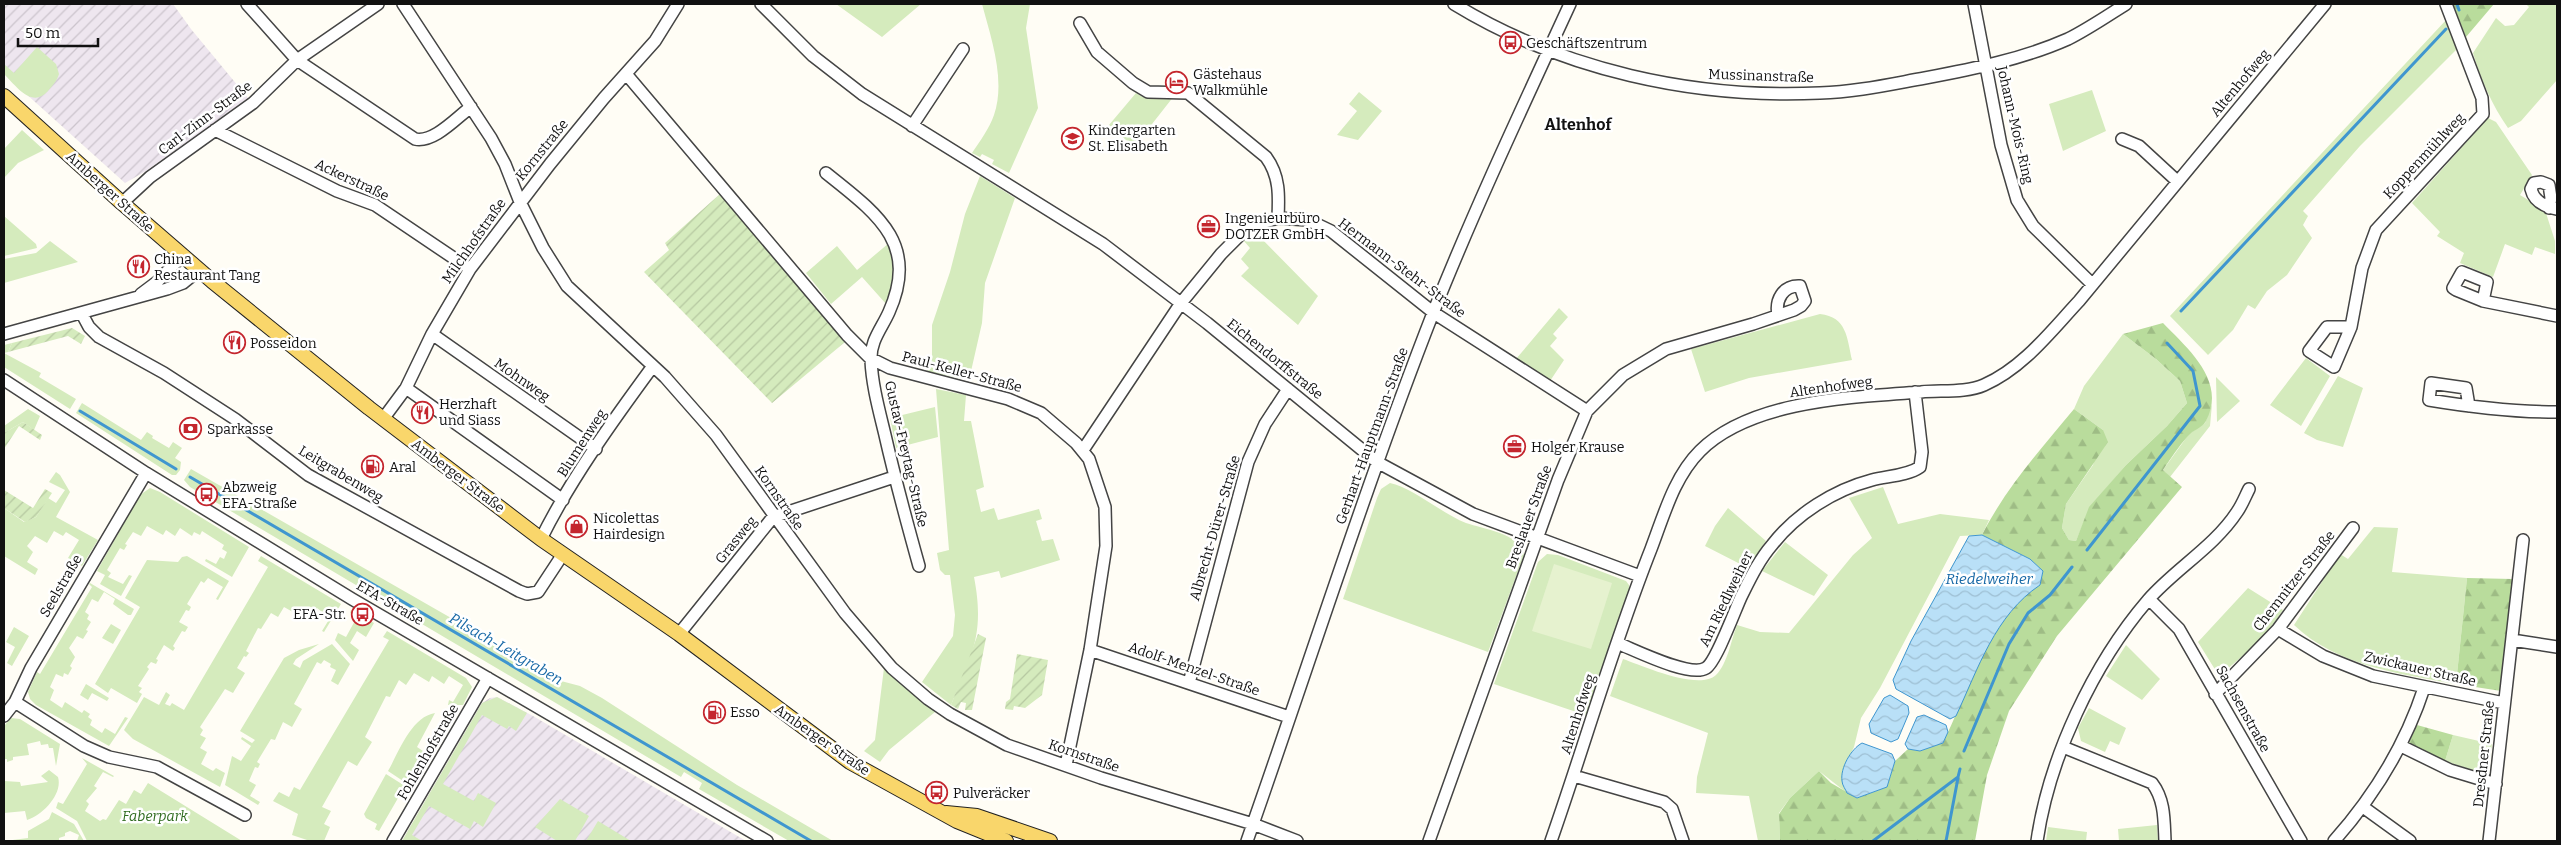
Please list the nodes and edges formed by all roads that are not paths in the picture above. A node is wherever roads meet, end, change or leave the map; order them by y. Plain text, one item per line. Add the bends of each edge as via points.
1 (247, 4) edge
2 (378, 4) edge
3 (405, 4) edge
4 (678, 4) edge
5 (761, 4) edge
6 (1454, 4) edge
7 (1570, 4) edge
8 (1974, 4) edge
9 (2126, 4) edge
10 (2325, 4) edge
11 (2446, 4) edge
12 (1080, 24) dead end
13 (963, 49) dead end
14 (1549, 51) junction
15 (297, 60) junction
16 (1986, 65) junction
17 (626, 75) junction
18 (4, 96) edge
19 (471, 106) junction
20 (912, 126) junction
21 (215, 130) junction
22 (2122, 139) dead end
23 (826, 173) dead end
24 (2177, 181) junction
25 (520, 202) junction
26 (122, 203) junction
27 (1278, 218) junction
28 (182, 256) junction
29 (470, 269) junction
30 (199, 270) junction
31 (2092, 284) junction
32 (2484, 301) dead end
33 (124, 302) junction
34 (1181, 303) junction
35 (1434, 313) junction
36 (82, 314) junction
37 (1778, 315) dead end
38 (2557, 316) edge
39 (2352, 327) dead end
40 (4, 334) edge
41 (432, 334) junction
42 (870, 358) junction
43 (653, 366) junction
44 (4, 380) edge
45 (406, 388) junction
46 (1288, 389) junction
47 (1915, 392) junction
48 (2469, 406) dead end
49 (1587, 411) junction
50 (2557, 412) edge
51 (383, 419) junction
52 (596, 450) junction
53 (1083, 450) junction
54 (1377, 462) junction
55 (146, 472) junction
56 (894, 477) junction
57 (2249, 489) dead end
58 (562, 500) junction
59 (773, 517) junction
60 (2353, 528) dead end
61 (541, 538) junction
62 (1537, 538) junction
63 (2523, 540) dead end
64 (563, 554) junction
65 (919, 566) dead end
66 (1640, 576) junction
67 (2149, 599) junction
68 (2278, 629) junction
69 (679, 634) junction
70 (2512, 640) junction
71 (1617, 643) junction
72 (2557, 647) edge
73 (1090, 650) junction
74 (488, 678) junction
75 (1189, 683) junction
76 (2424, 688) junction
77 (2215, 694) junction
78 (15, 702) junction
79 (2504, 703) junction
80 (4, 716) edge
81 (1289, 717) junction
82 (2401, 746) junction
83 (2062, 747) junction
84 (1066, 765) junction
85 (1574, 776) junction
86 (2496, 784) junction
87 (2363, 807) junction
88 (945, 813) junction
89 (245, 815) dead end
90 (1253, 824) junction
91 (394, 841) edge
92 (767, 841) edge
93 (1006, 841) edge
94 (1050, 841) edge
95 (1247, 841) edge
96 (1297, 841) edge
97 (1429, 841) edge
98 (1551, 841) edge
99 (1683, 841) edge
100 (2037, 841) edge
101 (2165, 841) edge
102 (2300, 841) edge
103 (2334, 841) edge
104 (2410, 841) edge
105 (2489, 841) edge

1 - 15 street
2 - 15 street, Carl-Zinn-Straße
3 - 19 street, Milchhofstraße
4 - 17 street, Kornstraße via 655,42
5 - 20 street, Eichendorffstraße via 813,56 862,94
6 - 14 street, Mussinanstraße
7 - 14 street
8 - 16 street, Johann-Mois-Ring
9 - 16 street, Mussinanstraße via 2067,39
10 - 24 street, Altenhofweg
11 - 39 street, Koppenmühlweg via 2482,98 2482,114 2378,226 2362,268
12 - 27 street via 1097,52 1133,83 1148,92 1188,93 1266,157 1278,183
13 - 20 street
14 - 16 street, Mussinanstraße via 1671,85 1780,94 1877,87
14 - 35 street, Gerhart-Hauptmann-Straße via 1500,153
15 - 19 street via 415,139 432,137
15 - 21 street, Carl-Zinn-Straße via 254,103
16 - 31 street, Johann-Mois-Ring via 2003,154 2017,200 2033,226
17 - 25 street, Kornstraße
17 - 42 street, Paul-Keller-Straße
18 - 26 main road, Amberger Straße
19 - 25 street, Milchhofstraße via 505,164
20 - 34 street, Eichendorffstraße via 1103,244
21 - 26 street, Carl-Zinn-Straße via 150,177
21 - 29 street, Ackerstraße via 337,191 375,205
22 - 24 street via 2139,146
23 - 42 street, Gustav-Freytag-Straße via 889,232 900,260 900,285 874,338
24 - 31 street, Altenhofweg
25 - 29 street, Milchhofstraße
25 - 43 street, Kornstraße via 567,286
26 - 28 main road, Amberger Straße
27 - 34 street, Hermann-Stehr-Straße via 1248,227 1238,235
27 - 35 street, Hermann-Stehr-Straße via 1308,220 1331,231
28 - 30 main road, Amberger Straße
28 - 33 street via 154,285
29 - 41 street, Milchhofstraße
30 - 33 street via 178,285
30 - 51 main road, Amberger Straße
31 - 47 street, Altenhofweg via 2042,340 2006,372 1975,388
32 - 38 street
33 - 36 street
34 - 46 street, Eichendorffstraße
34 - 53 street, Hermann-Stehr-Straße
35 - 49 street, Hermann-Stehr-Straße
35 - 54 street, Gerhart-Hauptmann-Straße
36 - 40 street
36 - 64 street, Leitgrabenweg via 98,337 164,373 235,419 308,475 519,591 527,594 538,592
37 - 49 street, Breslauer Straße via 1666,349 1623,375
41 - 45 street, Milchhofstraße
41 - 52 street, Mohnweg
42 - 53 street, Paul-Keller-Straße via 913,375 1026,405 1056,424
42 - 56 street, Gustav-Freytag-Straße
43 - 52 street, Blumenweg
43 - 59 street, Kornstraße via 716,435
44 - 55 street, EFA-Straße
45 - 51 street, Milchhofstraße
45 - 58 street
46 - 54 street, Eichendorffstraße
46 - 75 street, Albrecht-Dürer-Straße via 1265,424 1245,470
47 - 66 street, Altenhofweg via 1802,404 1759,418 1719,437 1701,450 1677,483
47 - 71 street, Am Riedlweiher via 1922,452 1920,467 1863,482 1835,494 1780,534 1751,577 1714,657 1705,669 1680,668
48 - 50 street
49 - 62 street, Breslauer Straße
51 - 61 main road, Amberger Straße
52 - 58 street, Blumenweg
53 - 73 street, Paul-Keller-Straße via 1102,492 1107,527
54 - 62 street, Eichendorffstraße via 1454,505
54 - 81 street, Gerhart-Hauptmann-Straße
55 - 74 street, EFA-Straße
55 - 78 street, Seelstraße via 31,668
56 - 59 street, Grasweg
56 - 65 street, Gustav-Freytag-Straße
57 - 67 street via 2236,513 2219,532
58 - 61 street, Blumenweg
59 - 69 street, Grasweg
59 - 84 street, Kornstraße via 865,638 928,700 1001,742
60 - 68 street, Chemnitzer Straße
61 - 64 main road, Amberger Straße
62 - 66 street, Eichendorffstraße
62 - 97 street, Breslauer Straße
63 - 70 street, Dresdner Straße
64 - 69 main road, Amberger Straße
66 - 71 street, Altenhofweg
67 - 77 street, Sachsenstraße via 2179,629
67 - 83 street via 2098,670
68 - 76 street, Zwickauer Straße via 2331,660 2373,676
68 - 77 street, Chemnitzer Straße
69 - 88 main road, Amberger Straße via 850,762
70 - 72 street
70 - 79 street, Dresdner Straße
71 - 85 street, Altenhofweg
73 - 75 street, Adolf-Menzel-Straße
73 - 84 street, Paul-Keller-Straße
74 - 91 street, Fohlenhofstraße
74 - 92 street, EFA-Straße
75 - 81 street, Adolf-Menzel-Straße
76 - 79 street, Zwickauer Straße
76 - 82 street
77 - 102 street, Sachsenstraße
78 - 80 street, Seelstraße
78 - 89 street via 84,746 109,757 157,767
79 - 86 street, Dresdner Straße
81 - 90 street, Gerhart-Hauptmann-Straße
82 - 86 street via 2450,770
82 - 87 street
83 - 100 street via 2041,814
83 - 101 street via 2152,783 2163,806
84 - 90 street, Kornstraße
85 - 98 street, Altenhofweg
85 - 99 street, Altenhofweg via 1664,802 1672,809
86 - 105 street, Dresdner Straße
87 - 103 street
87 - 104 street
88 - 93 main road, Amberger Straße via 966,826
88 - 94 main road, Amberger Straße via 977,816
90 - 95 street, Gerhart-Hauptmann-Straße
90 - 96 street, Kornstraße

